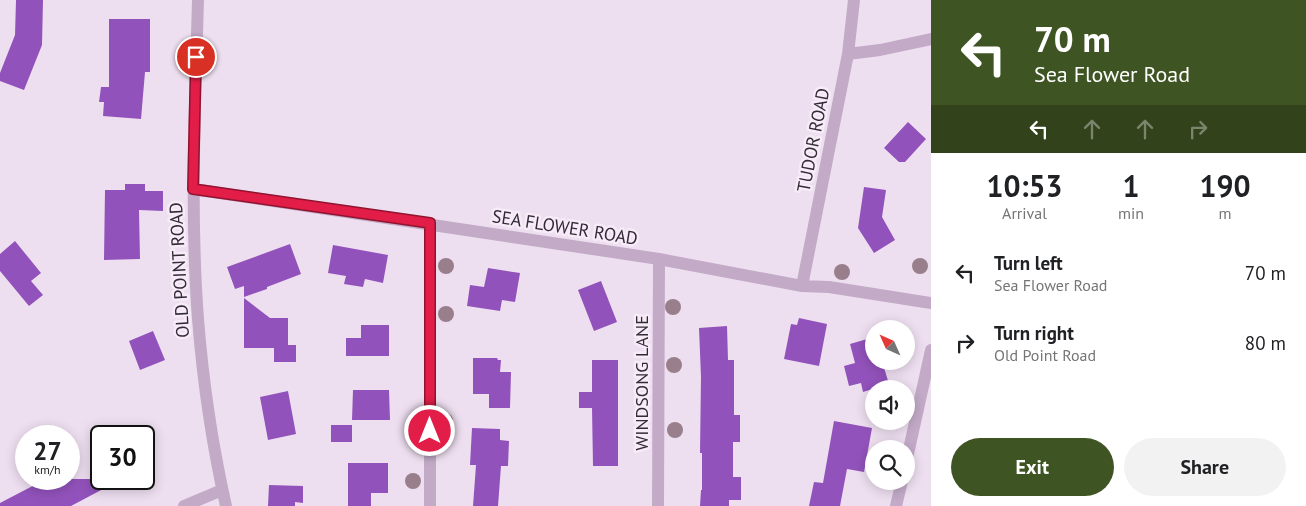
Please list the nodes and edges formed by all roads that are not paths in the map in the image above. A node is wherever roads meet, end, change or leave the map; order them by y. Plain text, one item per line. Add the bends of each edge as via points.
1 (198, 0) edge
2 (854, 0) edge
3 (931, 39) edge
4 (848, 54) junction
5 (193, 189) junction
6 (430, 223) junction
7 (658, 260) junction
8 (802, 286) junction
9 (931, 303) edge
10 (931, 350) edge
11 (911, 440) edge
12 (222, 490) junction
13 (900, 490) edge
14 (184, 506) edge
15 (226, 506) edge
16 (430, 506) edge
17 (658, 506) edge
18 (896, 506) edge

1 - 5 street, OLD POINT ROAD
2 - 4 street, TUDOR ROAD
3 - 4 street
4 - 8 street, TUDOR ROAD
5 - 6 street, SEA FLOWER ROAD
5 - 12 street, OLD POINT ROAD via 201,358
6 - 7 street, SEA FLOWER ROAD
6 - 16 street
7 - 8 street, SEA FLOWER ROAD
7 - 17 street, WINDSONG LANE
8 - 9 street, SEA FLOWER ROAD via 829,287
10 - 11 street
12 - 14 street
12 - 15 street, OLD POINT ROAD
13 - 18 street

